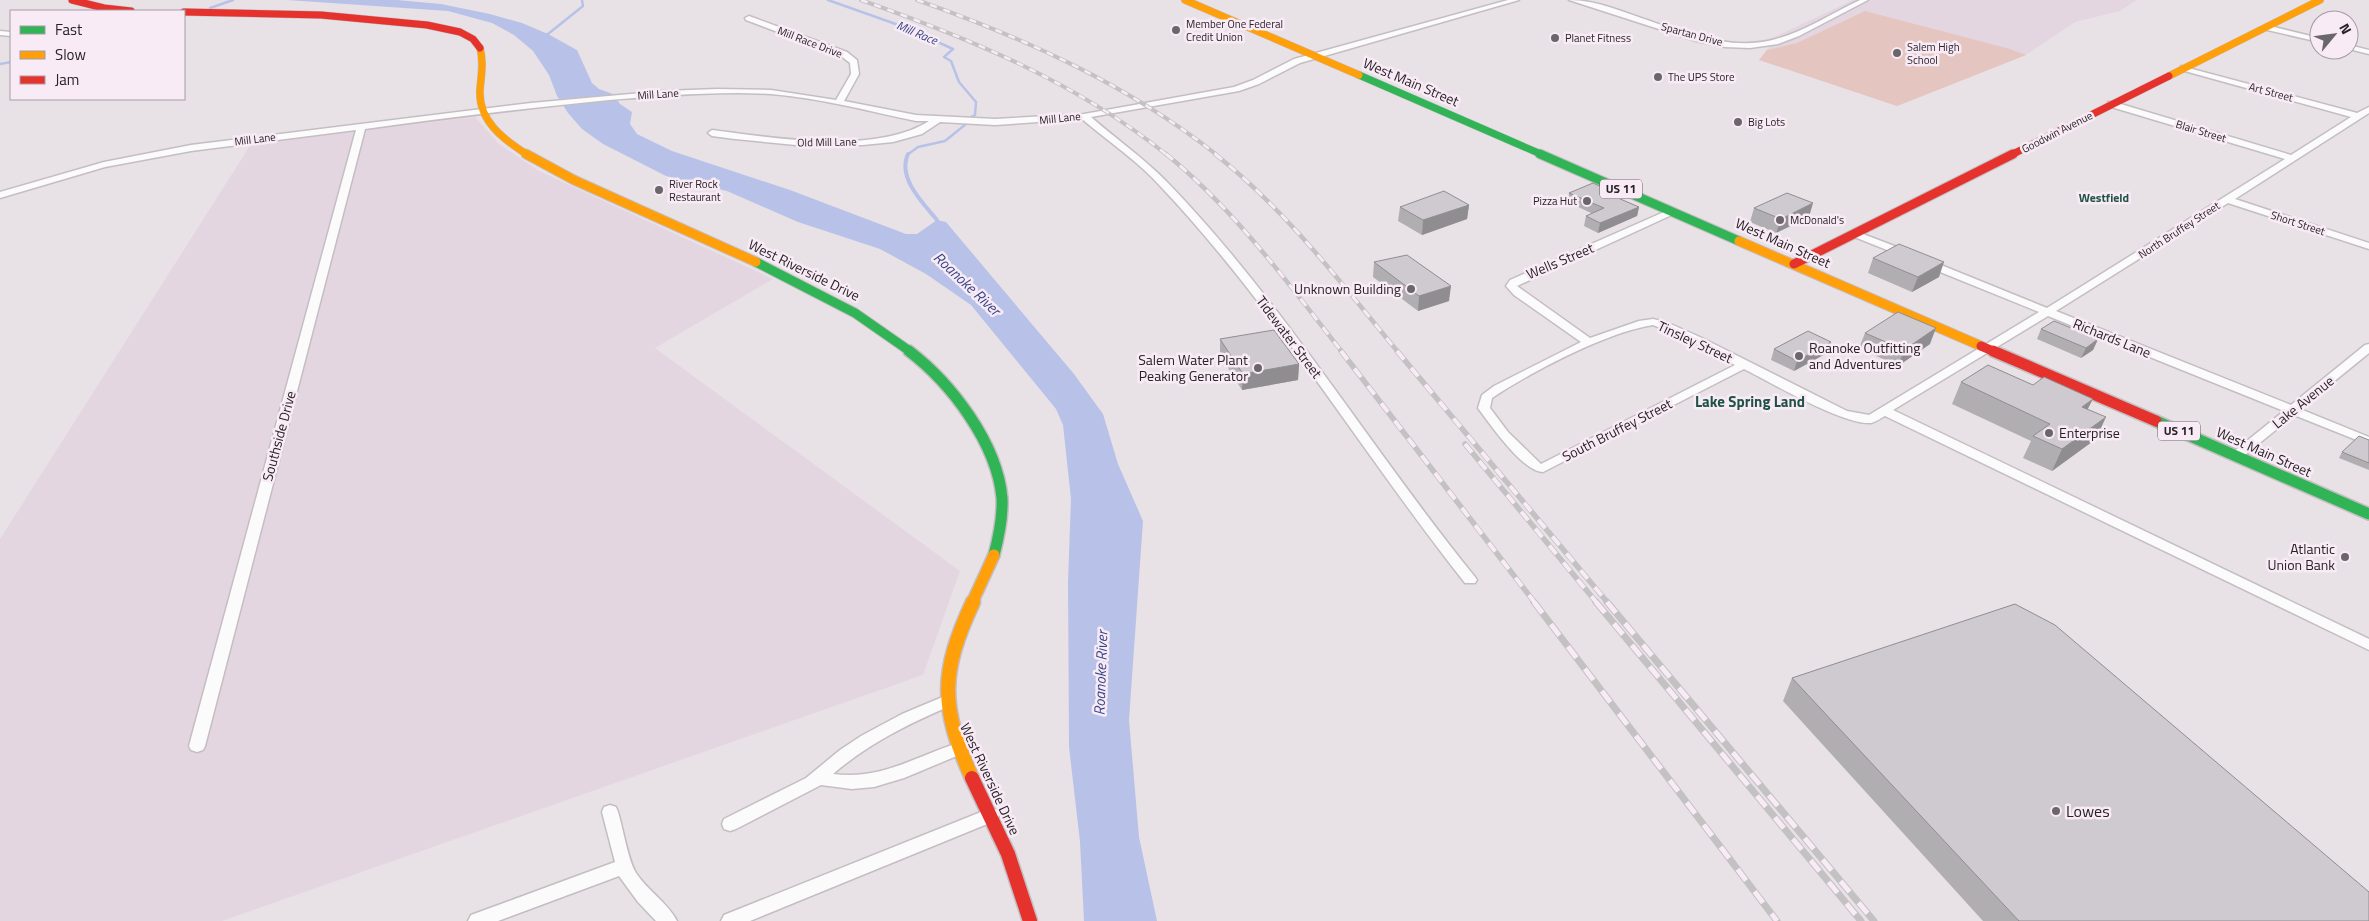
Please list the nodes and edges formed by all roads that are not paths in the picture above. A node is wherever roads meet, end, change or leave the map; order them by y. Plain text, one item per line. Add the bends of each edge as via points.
1 (72, 0) edge
2 (1185, 0) edge
3 (1516, 0) edge
4 (1572, 0) edge
5 (1865, 0) edge
6 (2320, 0) edge
7 (123, 10) edge
8 (185, 12) edge
9 (749, 18) dead end
10 (2266, 27) junction
11 (2309, 38) edge
12 (1313, 56) junction
13 (2184, 68) junction
14 (838, 102) junction
15 (2111, 104) junction
16 (2369, 109) edge
17 (483, 111) junction
18 (1084, 116) junction
19 (2358, 116) junction
20 (937, 120) junction
21 (361, 126) junction
22 (712, 133) dead end
23 (2292, 158) junction
24 (0, 195) edge
25 (2226, 199) junction
26 (1673, 211) junction
27 (1855, 234) junction
28 (2369, 246) edge
29 (1794, 264) junction
30 (2048, 312) junction
31 (1590, 343) junction
32 (1988, 348) junction
33 (2369, 348) edge
34 (1744, 365) junction
35 (2292, 411) junction
36 (1885, 412) junction
37 (2369, 441) edge
38 (2236, 456) junction
39 (2369, 514) edge
40 (1470, 580) dead end
41 (2369, 645) edge
42 (945, 702) junction
43 (197, 746) dead end
44 (958, 749) junction
45 (818, 778) junction
46 (610, 812) dead end
47 (991, 816) junction
48 (730, 824) dead end
49 (625, 866) junction
50 (485, 920) edge
51 (668, 921) edge
52 (730, 921) edge
53 (1030, 921) edge

1 - 7 street
2 - 12 street, West Main Street / US 11
3 - 12 street
4 - 5 street, Spartan Drive via 1699,38 1743,45 1782,40
6 - 10 street, Goodwin Avenue
8 - 17 street via 327,13 420,24 457,32 473,39 482,48 480,98
9 - 14 street, Mill Race Drive via 844,54 854,62 855,74
10 - 11 street
10 - 13 street, Goodwin Avenue
12 - 18 street, Mill Lane via 1246,86
12 - 26 street, West Main Street / US 11
13 - 15 street, Goodwin Avenue
13 - 19 street, Art Street
14 - 17 street, Mill Lane via 794,94 694,91
14 - 20 street, Mill Lane via 884,113
15 - 23 street, Blair Street
15 - 27 street, Goodwin Avenue
16 - 19 street, North Bruffey Street
17 - 21 street, Mill Lane
17 - 42 street, West Riverside Drive via 504,137 539,162 863,315 928,366 958,399 996,465 1002,485 1003,520 997,548 949,663
18 - 20 street, Mill Lane via 1017,122
18 - 40 street, Tidewater Street via 1164,184 1218,244 1309,362 1421,519
19 - 23 street, North Bruffey Street
20 - 22 street, Old Mill Lane via 924,131 902,137 832,144
21 - 24 street, Mill Lane via 161,153 104,165
21 - 43 street, Southside Drive
23 - 25 street, North Bruffey Street
25 - 28 street, Short Street
25 - 30 street, North Bruffey Street
26 - 29 street, West Main Street / US 11
26 - 31 street, Wells Street via 1514,282 1512,286 1525,298
27 - 29 street, Goodwin Avenue
27 - 30 street, Richards Lane
29 - 32 street, West Main Street / US 11
30 - 32 street, North Bruffey Street
30 - 35 street, Richards Lane
31 - 34 street, Tinsley Street via 1636,324 1658,323
31 - 34 street, South Bruffey Street via 1501,386 1486,397 1486,413 1538,468
32 - 36 street
32 - 38 street, West Main Street / US 11
33 - 35 street, Lake Avenue
34 - 36 street via 1856,418 1871,419
35 - 37 street, Richards Lane
35 - 38 street, Lake Avenue
36 - 41 street
38 - 39 street, West Main Street / US 11
42 - 44 street, West Riverside Drive via 948,723
42 - 45 street via 867,740
44 - 45 street via 880,779 843,782
44 - 47 street, West Riverside Drive
45 - 48 street
46 - 49 street
47 - 52 street
47 - 53 street, West Riverside Drive via 1006,848
49 - 50 street
49 - 51 street via 644,897

